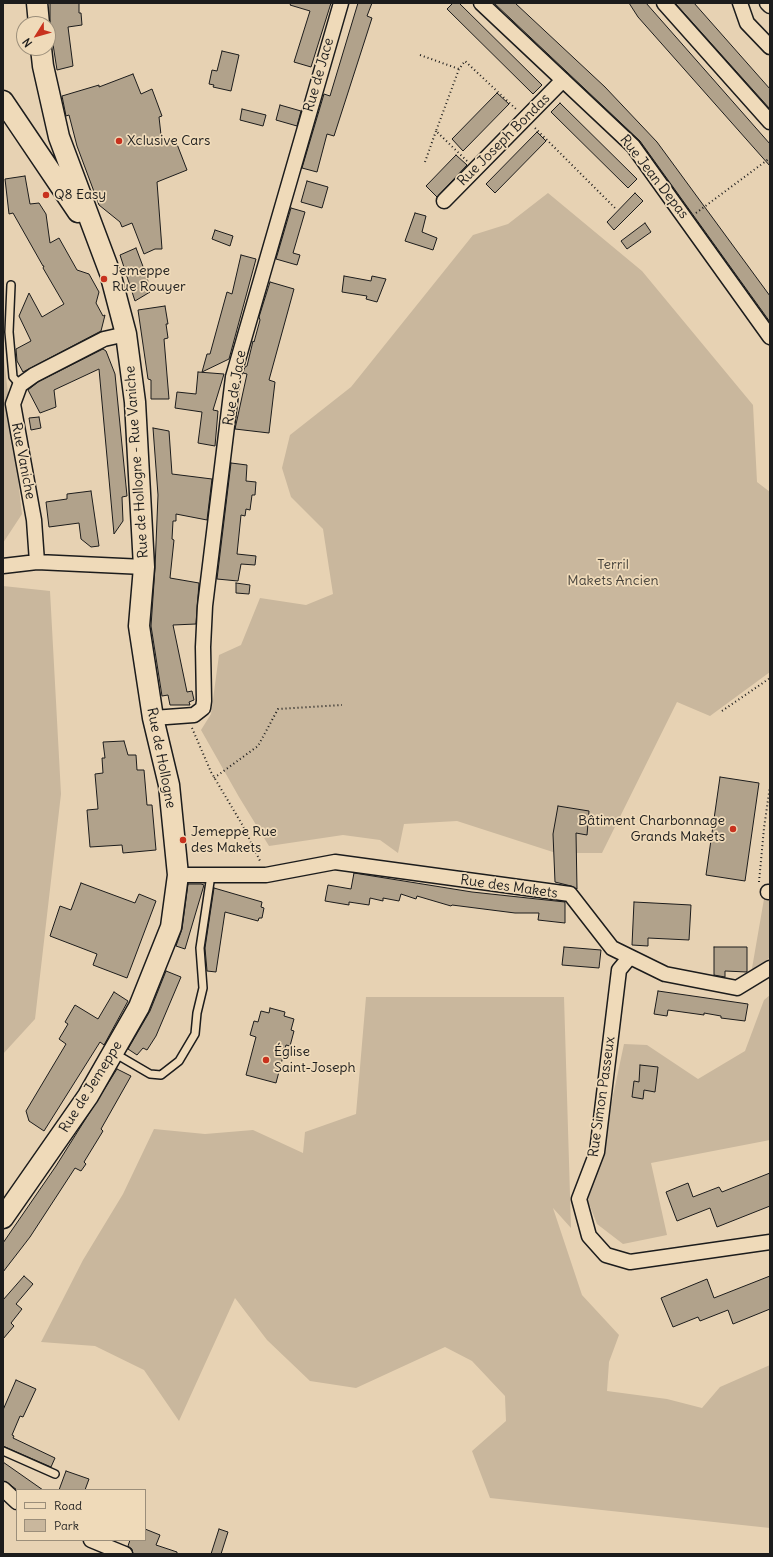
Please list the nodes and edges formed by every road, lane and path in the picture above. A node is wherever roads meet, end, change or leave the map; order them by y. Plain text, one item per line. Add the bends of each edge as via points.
1 (37, 3) edge
2 (341, 3) edge
3 (482, 3) edge
4 (664, 3) edge
5 (740, 3) edge
6 (767, 3) edge
7 (770, 6) edge
8 (38, 16) edge
9 (770, 47) edge
10 (420, 55) dead end
11 (42, 56) edge
12 (459, 69) dead end
13 (564, 80) junction
14 (3, 101) edge
15 (770, 122) edge
16 (436, 131) dead end
17 (770, 158) edge
18 (425, 162) dead end
19 (444, 201) dead end
20 (687, 220) junction
21 (98, 242) junction
22 (11, 285) dead end
23 (126, 334) junction
24 (770, 337) edge
25 (20, 385) junction
26 (37, 562) junction
27 (3, 566) edge
28 (144, 567) junction
29 (770, 678) edge
30 (342, 705) dead end
31 (722, 711) dead end
32 (187, 716) junction
33 (153, 718) junction
34 (214, 778) junction
35 (770, 786) edge
36 (178, 875) junction
37 (211, 875) junction
38 (266, 875) junction
39 (769, 892) edge
40 (164, 948) joint
41 (629, 958) junction
42 (770, 968) edge
43 (113, 1053) junction
44 (3, 1218) edge
45 (770, 1242) edge
46 (3, 1451) edge
47 (55, 1474) dead end
48 (3, 1490) edge
49 (16, 1501) edge
50 (93, 1541) edge
51 (125, 1554) edge

1 - 8 street
2 - 32 street, Rue de Jace via 234,377 205,606 204,701 199,712
3 - 13 street, Rue Jean Depas
4 - 15 street
5 - 9 street via 747,23
6 - 7 street
10 - 12 path
11 - 21 street via 59,137
13 - 19 street, Rue Joseph Bondas
13 - 20 street, Rue Jean Depas via 633,146
14 - 21 street
16 - 18 path
17 - 20 path
20 - 24 street, Rue Jean Depas
21 - 23 street via 120,305
22 - 25 lane via 9,332 13,377
23 - 25 street via 104,339 34,375
23 - 28 street, Rue de Hollogne - Rue Vaniche via 135,402
25 - 26 street, Rue Vaniche via 13,404 34,520
26 - 27 street
26 - 28 street
28 - 33 street, Rue de Hollogne via 139,626
29 - 31 path
30 - 34 path via 278,709 258,746
32 - 33 street
32 - 34 path
33 - 36 street, Rue de Hollogne via 169,785
34 - 38 path via 243,826
35 - 39 path via 759,880 760,886
36 - 37 street, Rue des Makets
36 - 40 street, Rue de Hollogne via 174,908
37 - 38 street, Rue des Makets
37 - 43 lane via 200,948 203,988 195,1034 179,1061 161,1075 150,1074
38 - 41 street, Rue des Makets via 335,862 570,894 612,948
40 - 43 street, Rue de Jemeppe via 139,1007
41 - 42 street, Rue des Makets via 665,974 737,988
41 - 45 street, Rue Simon Passeux via 619,970 597,1152 579,1199 589,1236 606,1255 630,1262
43 - 44 street, Rue de Jemeppe via 88,1096
46 - 47 lane
48 - 49 street
50 - 51 street

